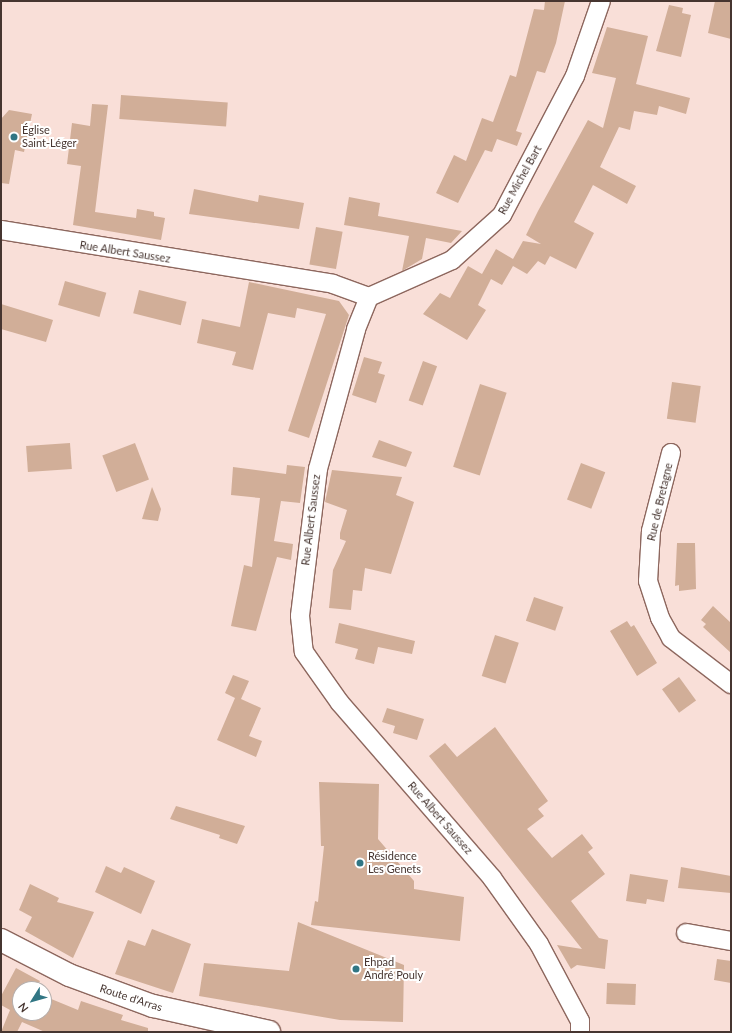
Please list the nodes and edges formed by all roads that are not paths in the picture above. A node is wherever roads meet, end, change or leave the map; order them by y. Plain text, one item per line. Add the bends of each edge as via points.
1 (601, 1) edge
2 (1, 230) edge
3 (369, 297) junction
4 (671, 453) dead end
5 (731, 684) edge
6 (686, 933) dead end
7 (1, 940) edge
8 (731, 941) edge
9 (269, 1032) edge
10 (580, 1032) edge

1 - 3 street, Rue Michel Bart via 575,76 502,215 452,260
2 - 3 street, Rue Albert Saussez via 333,284
3 - 10 street, Rue Albert Saussez via 356,330 318,469 300,616 304,652 332,692 492,878 539,944 580,1021
4 - 5 street, Rue de Bretagne via 651,531 648,581 660,618 671,638
6 - 8 street
7 - 9 main road, Route d'Arras via 69,975 153,1006

